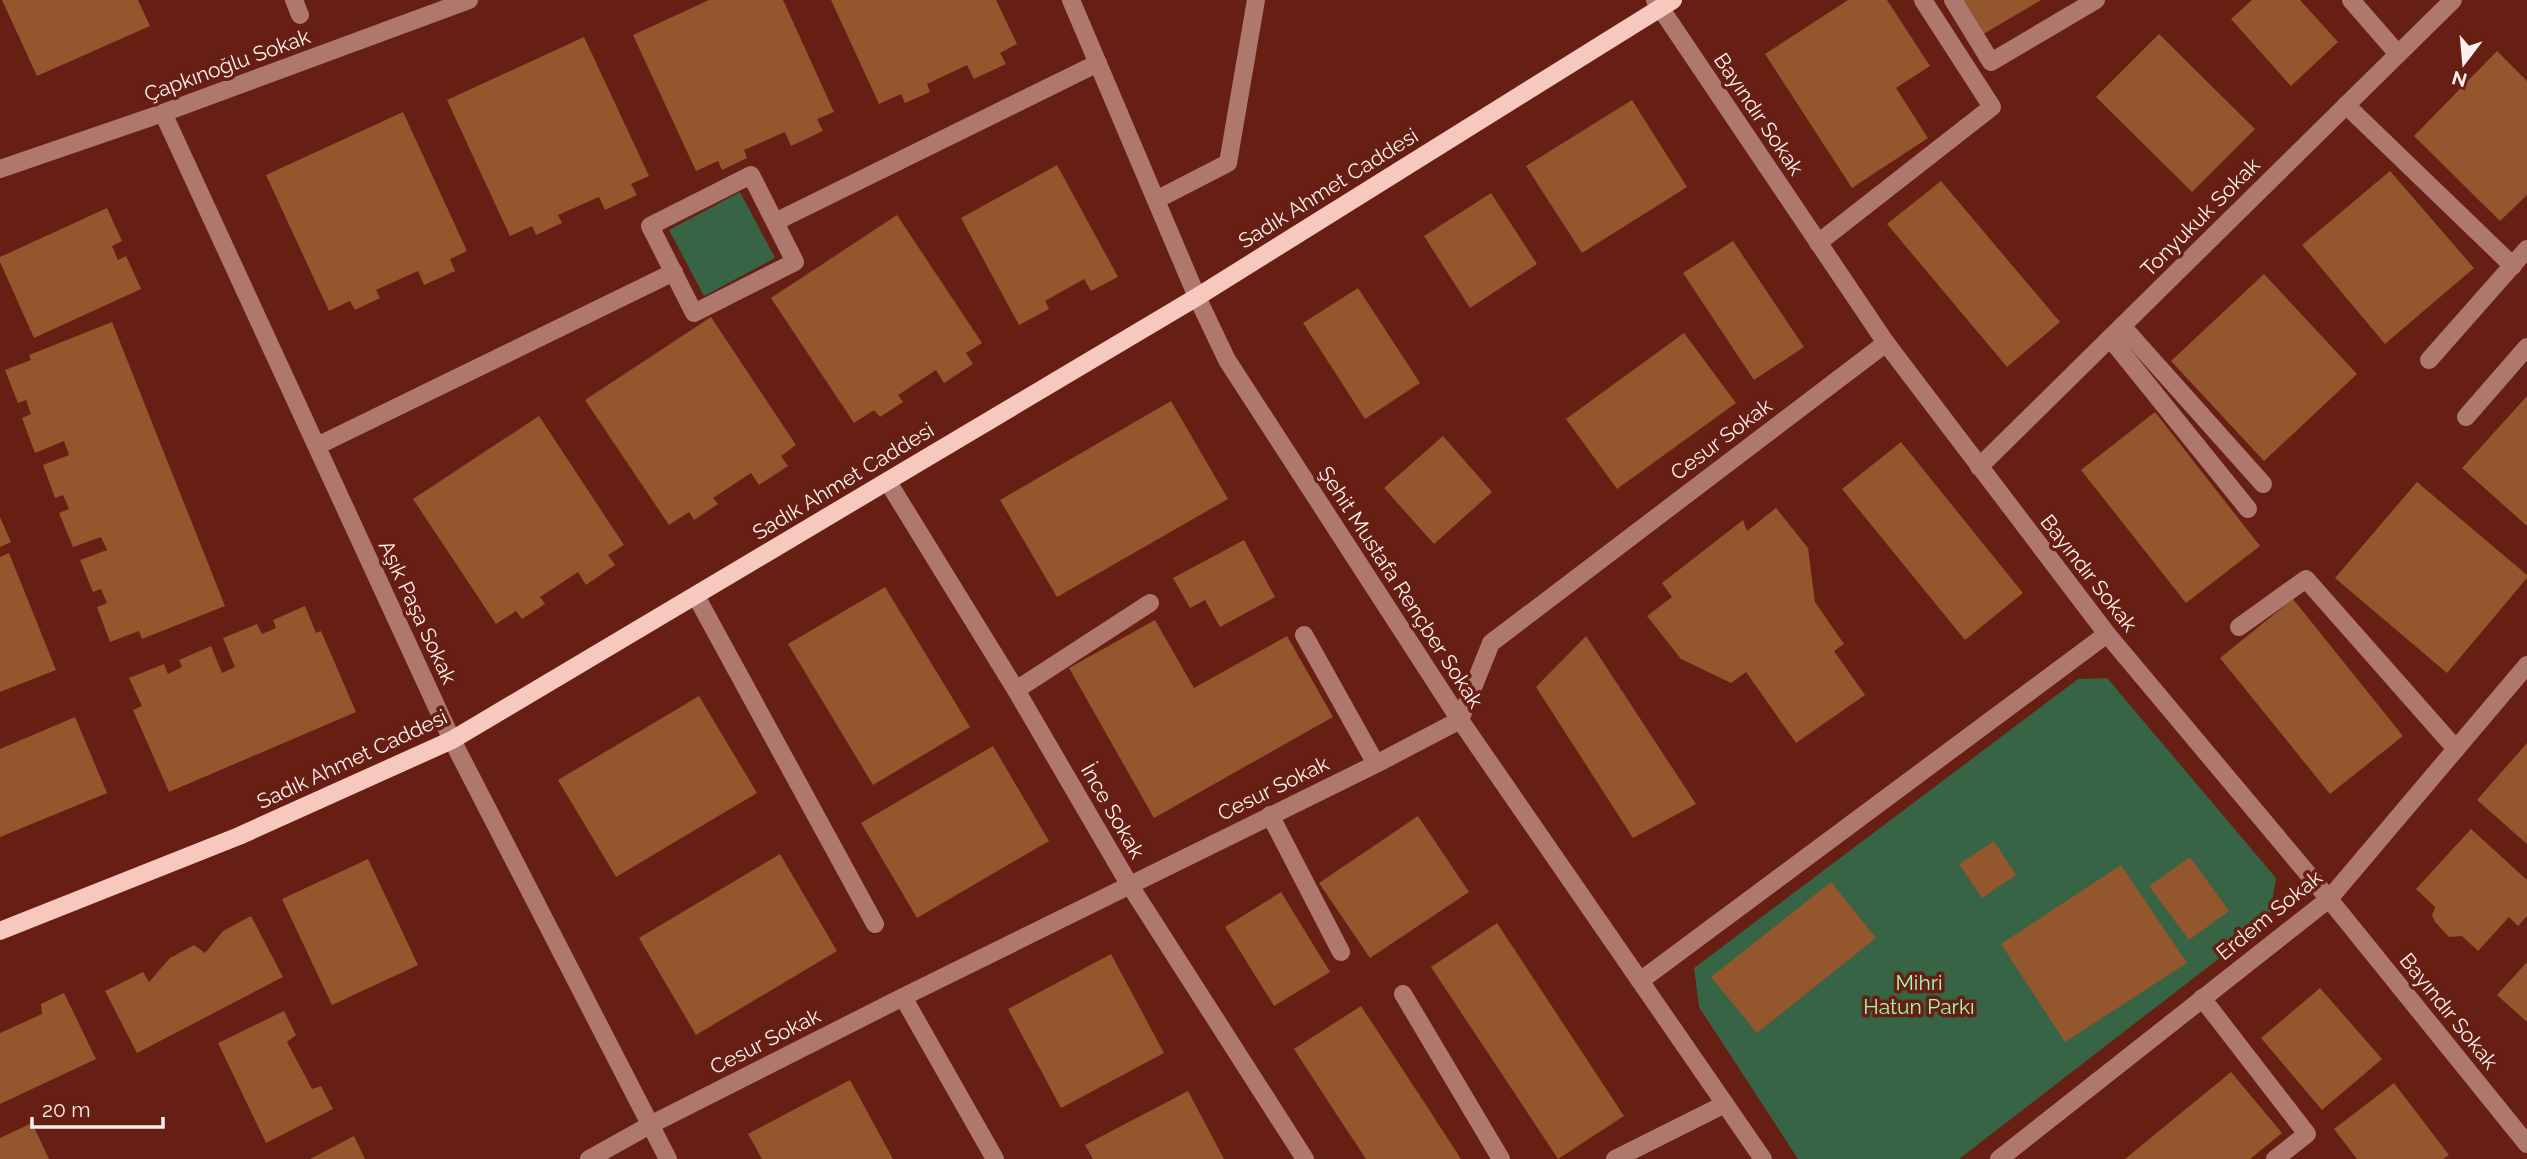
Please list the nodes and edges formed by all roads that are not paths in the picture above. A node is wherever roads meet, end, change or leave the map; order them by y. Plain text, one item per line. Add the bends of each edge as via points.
1 (469, 0) edge
2 (1072, 0) edge
3 (1256, 0) edge
4 (1923, 0) edge
5 (1953, 0) edge
6 (2096, 0) edge
7 (2351, 0) edge
8 (2452, 0) edge
9 (1662, 3) edge
10 (2398, 54) junction
11 (1098, 63) junction
12 (2346, 105) junction
13 (163, 113) junction
14 (0, 169) edge
15 (1156, 200) junction
16 (775, 222) junction
17 (1818, 243) junction
18 (2527, 249) edge
19 (2512, 266) junction
20 (674, 272) junction
21 (1197, 297) junction
22 (2116, 332) junction
23 (1886, 343) junction
24 (2527, 347) edge
25 (2429, 360) dead end
26 (2466, 417) dead end
27 (317, 446) junction
28 (1979, 467) junction
29 (888, 482) junction
30 (2263, 484) dead end
31 (2248, 509) dead end
32 (696, 596) junction
33 (1150, 603) dead end
34 (2239, 627) dead end
35 (2107, 634) junction
36 (1304, 635) dead end
37 (2527, 665) edge
38 (1016, 691) junction
39 (1460, 720) junction
40 (452, 740) junction
41 (2456, 749) junction
42 (1377, 764) junction
43 (1270, 815) junction
44 (1129, 884) junction
45 (2329, 899) junction
46 (875, 924) dead end
47 (0, 931) edge
48 (1341, 952) dead end
49 (1640, 981) junction
50 (1403, 994) dead end
51 (903, 997) junction
52 (2202, 998) junction
53 (1725, 1104) junction
54 (649, 1125) junction
55 (2527, 1144) edge
56 (589, 1159) edge
57 (668, 1159) edge
58 (995, 1159) edge
59 (1305, 1159) edge
60 (1502, 1159) edge
61 (1615, 1159) edge
62 (1763, 1159) edge
63 (1999, 1159) edge
64 (2275, 1159) edge

1 - 13 street, Çapkınoğlu Sokak
2 - 11 street, Şehit Mustafa Rençber Sokak
3 - 15 street via 1228,163
4 - 17 street via 1992,107
5 - 6 street via 1991,62
7 - 10 street
8 - 10 street, Tonyukuk Sokak
9 - 17 street, Bayındır Sokak
9 - 21 main road, Sadık Ahmet Caddesi
10 - 12 street, Tonyukuk Sokak
11 - 15 street, Şehit Mustafa Rençber Sokak
11 - 16 street
12 - 19 street
12 - 22 street, Tonyukuk Sokak
13 - 14 street, Çapkınoğlu Sokak
13 - 27 street, Aşık Paşa Sokak
15 - 21 street, Şehit Mustafa Rençber Sokak
16 - 20 street via 795,262 694,313
16 - 20 street via 751,175 650,226
17 - 23 street, Bayındır Sokak
18 - 19 street
19 - 25 street
20 - 27 street
21 - 29 main road, Sadık Ahmet Caddesi
21 - 39 street, Şehit Mustafa Rençber Sokak via 1227,360
22 - 28 street, Tonyukuk Sokak
22 - 30 street
22 - 31 street
23 - 28 street, Bayındır Sokak
23 - 39 street, Cesur Sokak via 1491,643
24 - 26 street
27 - 40 street, Aşık Paşa Sokak
28 - 35 street, Bayındır Sokak
29 - 32 main road, Sadık Ahmet Caddesi
29 - 38 street, İnce Sokak
32 - 40 main road, Sadık Ahmet Caddesi
32 - 46 street
33 - 38 street
34 - 41 street via 2305,579
35 - 45 street, Bayındır Sokak
35 - 49 street
36 - 42 street
37 - 41 street, Erdem Sokak
38 - 44 street, İnce Sokak
39 - 42 street, Cesur Sokak
39 - 49 street, Şehit Mustafa Rençber Sokak
40 - 47 main road, Sadık Ahmet Caddesi via 239,836
40 - 54 street, Aşık Paşa Sokak
41 - 45 street, Erdem Sokak
42 - 43 street, Cesur Sokak
43 - 44 street, Cesur Sokak
43 - 48 street
44 - 51 street, Cesur Sokak
44 - 59 street, İnce Sokak
45 - 52 street, Erdem Sokak
45 - 55 street, Bayındır Sokak
49 - 53 street, Şehit Mustafa Rençber Sokak
50 - 60 street
51 - 54 street, Cesur Sokak
51 - 58 street
52 - 63 street, Erdem Sokak
52 - 64 street via 2307,1134
53 - 61 street
53 - 62 street, Şehit Mustafa Rençber Sokak
54 - 56 street, Cesur Sokak
54 - 57 street, Aşık Paşa Sokak

